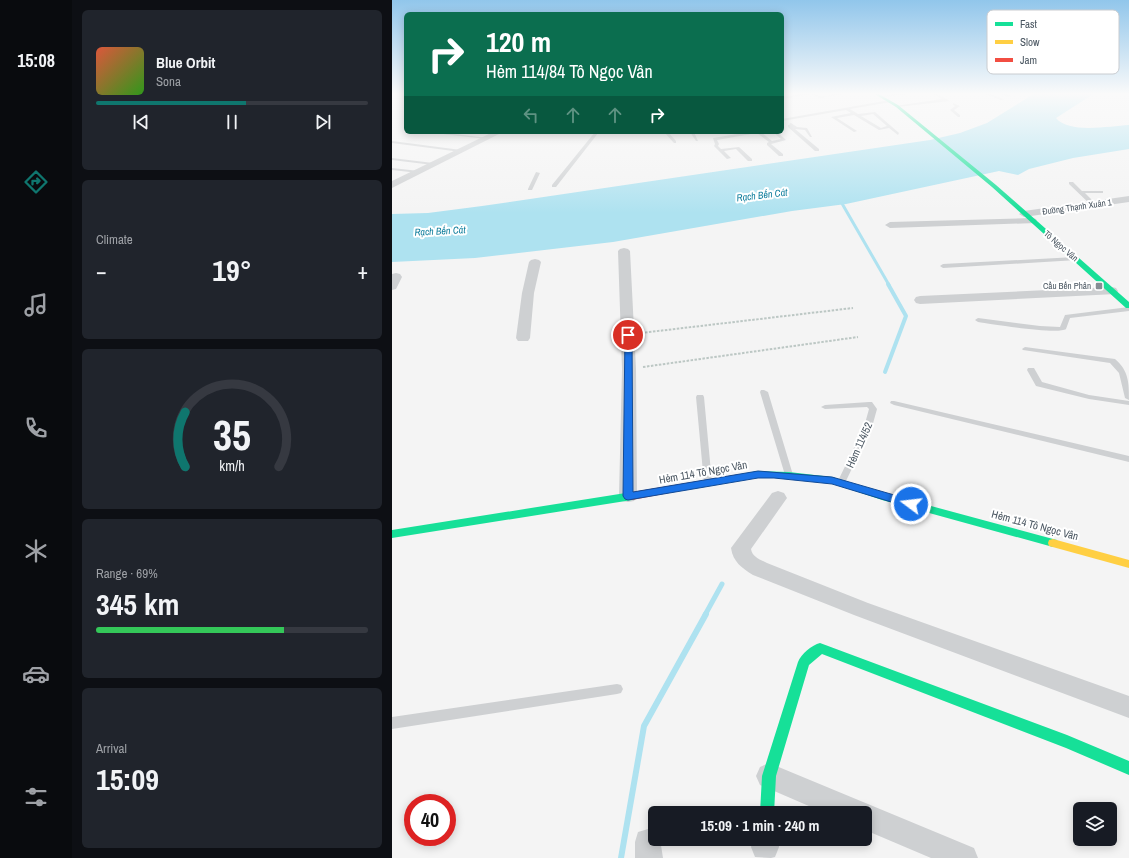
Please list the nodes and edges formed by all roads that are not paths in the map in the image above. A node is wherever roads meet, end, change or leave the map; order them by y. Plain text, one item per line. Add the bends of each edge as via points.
1 (799, 133) edge
2 (809, 133) edge
3 (931, 133) edge
4 (447, 134) edge
5 (495, 134) edge
6 (595, 134) edge
7 (668, 134) edge
8 (693, 134) edge
9 (718, 134) edge
10 (743, 134) edge
11 (761, 134) edge
12 (777, 134) edge
13 (811, 136) dead end
14 (721, 137) junction
15 (486, 138) junction
16 (697, 140) dead end
17 (392, 142) edge
18 (675, 142) dead end
19 (771, 142) junction
20 (721, 150) junction
21 (817, 150) dead end
22 (461, 151) junction
23 (781, 155) dead end
24 (729, 158) dead end
25 (392, 159) edge
26 (750, 160) dead end
27 (434, 164) junction
28 (392, 169) edge
29 (419, 172) junction
30 (538, 173) dead end
31 (1071, 182) dead end
32 (392, 185) edge
33 (554, 186) dead end
34 (530, 189) dead end
35 (1081, 192) junction
36 (1101, 192) dead end
37 (1127, 201) edge
38 (1094, 205) junction
39 (1028, 217) junction
40 (890, 225) dead end
41 (624, 251) dead end
42 (1075, 259) junction
43 (535, 262) dead end
44 (943, 266) dead end
45 (1112, 291) junction
46 (920, 300) dead end
47 (1129, 306) edge
48 (1129, 309) edge
49 (978, 320) dead end
50 (523, 338) dead end
51 (1026, 349) dead end
52 (1032, 370) dead end
53 (764, 392) dead end
54 (700, 397) dead end
55 (1129, 398) edge
56 (894, 403) dead end
57 (1129, 403) edge
58 (825, 407) dead end
59 (1129, 459) edge
60 (790, 475) junction
61 (708, 483) junction
62 (841, 483) junction
63 (628, 496) junction
64 (778, 498) dead end
65 (392, 534) edge
66 (1129, 564) edge
67 (617, 689) dead end
68 (1129, 707) edge
69 (392, 723) edge
70 (1129, 768) edge
71 (769, 776) junction
72 (767, 806) edge
73 (840, 806) edge
74 (872, 820) edge
75 (964, 858) edge

1 - 21 lane
2 - 13 lane
3 - 39 street, Tô Ngọc Vân
4 - 15 lane
5 - 15 street
6 - 33 lane
7 - 18 lane
8 - 16 lane
9 - 14 lane
10 - 14 lane
11 - 19 lane
12 - 19 lane via 784,140
14 - 20 lane via 714,139 716,146
15 - 22 street
17 - 22 lane
19 - 23 lane via 768,144
20 - 24 lane
20 - 26 lane via 737,148
22 - 27 street
25 - 27 lane
27 - 29 street
28 - 29 lane
29 - 32 street
30 - 34 lane
31 - 35 lane
35 - 36 lane
35 - 38 lane
37 - 38 street, Đường Thạnh Xuân 1
38 - 39 street, Đường Thạnh Xuân 1
39 - 40 street, Đường Thạnh Xuân 1
39 - 42 street, Tô Ngọc Vân
41 - 63 street via 629,369
42 - 44 lane
42 - 45 street, Tô Ngọc Vân
43 - 50 street via 528,293
45 - 46 street
45 - 47 street, Tô Ngọc Vân
48 - 49 lane via 1068,316 1063,329
51 - 55 lane via 1112,362 1120,367
52 - 57 lane via 1039,384 1089,397
53 - 60 lane
54 - 61 lane
56 - 59 lane
58 - 62 lane, Hẻm 114/52 via 869,404 873,409 868,427
60 - 61 street, Hẻm 114 Tô Ngọc Vân via 758,474
60 - 62 street, Hẻm 114 Tô Ngọc Vân
61 - 63 street, Hẻm 114 Tô Ngọc Vân
62 - 66 street, Hẻm 114 Tô Ngọc Vân
63 - 65 street, Hẻm 114 Tô Ngọc Vân
64 - 68 street via 740,548 741,554 751,564 861,609
67 - 69 lane
70 - 71 street via 820,648 804,662
71 - 72 street
71 - 73 street
74 - 75 street

